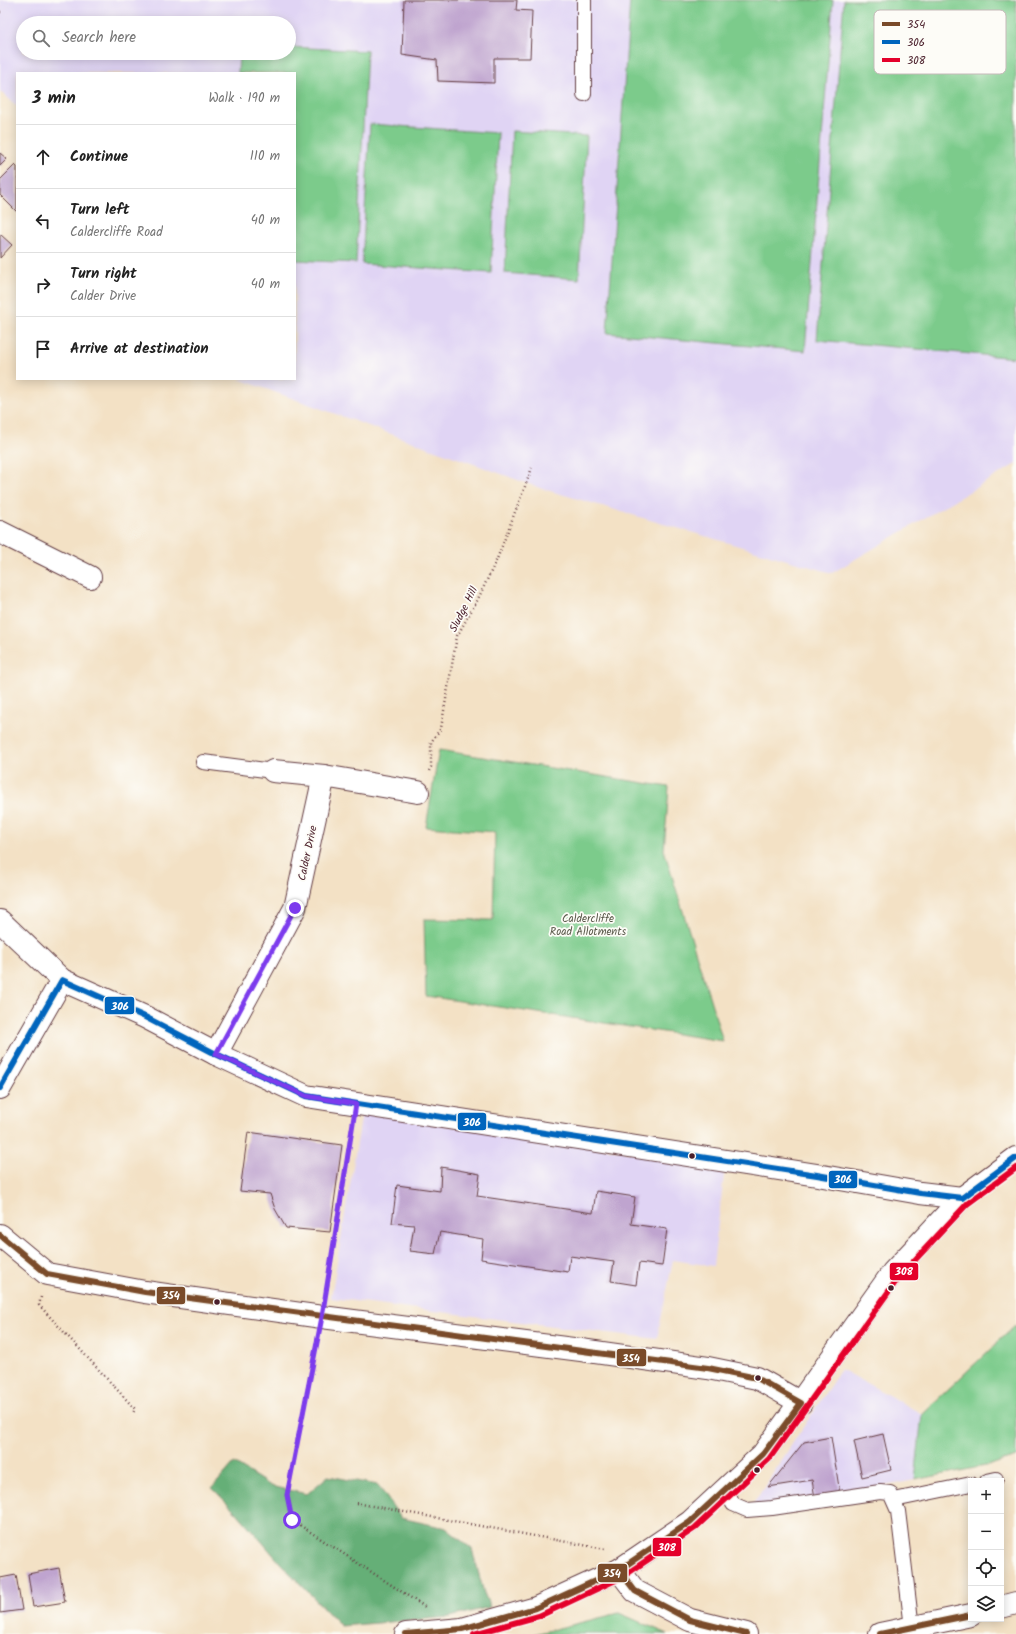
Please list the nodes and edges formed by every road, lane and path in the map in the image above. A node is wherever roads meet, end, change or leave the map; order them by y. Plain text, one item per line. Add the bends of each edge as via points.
1 (584, 0) edge
2 (584, 94) dead end
3 (532, 468) dead end
4 (0, 532) edge
5 (90, 577) dead end
6 (203, 762) dead end
7 (273, 771) joint
8 (428, 772) dead end
9 (324, 776) junction
10 (418, 792) dead end
11 (0, 921) edge
12 (62, 980) junction
13 (216, 1054) junction
14 (0, 1088) edge
15 (356, 1104) junction
16 (1016, 1158) edge
17 (962, 1198) junction
18 (0, 1235) edge
19 (47, 1274) junction
20 (322, 1317) junction
21 (801, 1403) junction
22 (133, 1413) dead end
23 (968, 1485) edge
24 (726, 1488) junction
25 (894, 1500) junction
26 (356, 1503) dead end
27 (641, 1556) junction
28 (619, 1570) junction
29 (1016, 1603) edge
30 (1004, 1606) edge
31 (968, 1617) edge
32 (912, 1628) junction
33 (438, 1631) junction
34 (462, 1632) edge
35 (406, 1634) edge
36 (746, 1634) edge
37 (880, 1634) edge

1 - 2 lane
3 - 8 path, Sludge Hill via 497,559 457,636 441,728 431,742 431,767
4 - 5 street
6 - 7 lane
7 - 9 street
9 - 10 street
9 - 13 street, Calder Drive via 295,908
11 - 12 street
12 - 13 street via 145,1017
12 - 14 street
13 - 15 street via 306,1096
15 - 17 street
15 - 20 path
16 - 17 street
17 - 21 street via 893,1272
18 - 19 street
19 - 20 street via 145,1292
19 - 22 path via 39,1305 136,1409
20 - 21 street via 708,1368 757,1378
20 - 33 path via 287,1495 292,1520 435,1614
21 - 24 street via 763,1454
23 - 25 lane
24 - 25 lane via 733,1504 747,1510 880,1492 890,1493
24 - 27 street via 690,1522
25 - 32 lane via 898,1511
26 - 27 path
27 - 28 street
28 - 34 street via 536,1608
28 - 36 street via 635,1591 690,1620
29 - 30 street
31 - 32 street
32 - 37 street
33 - 34 street
33 - 35 street

